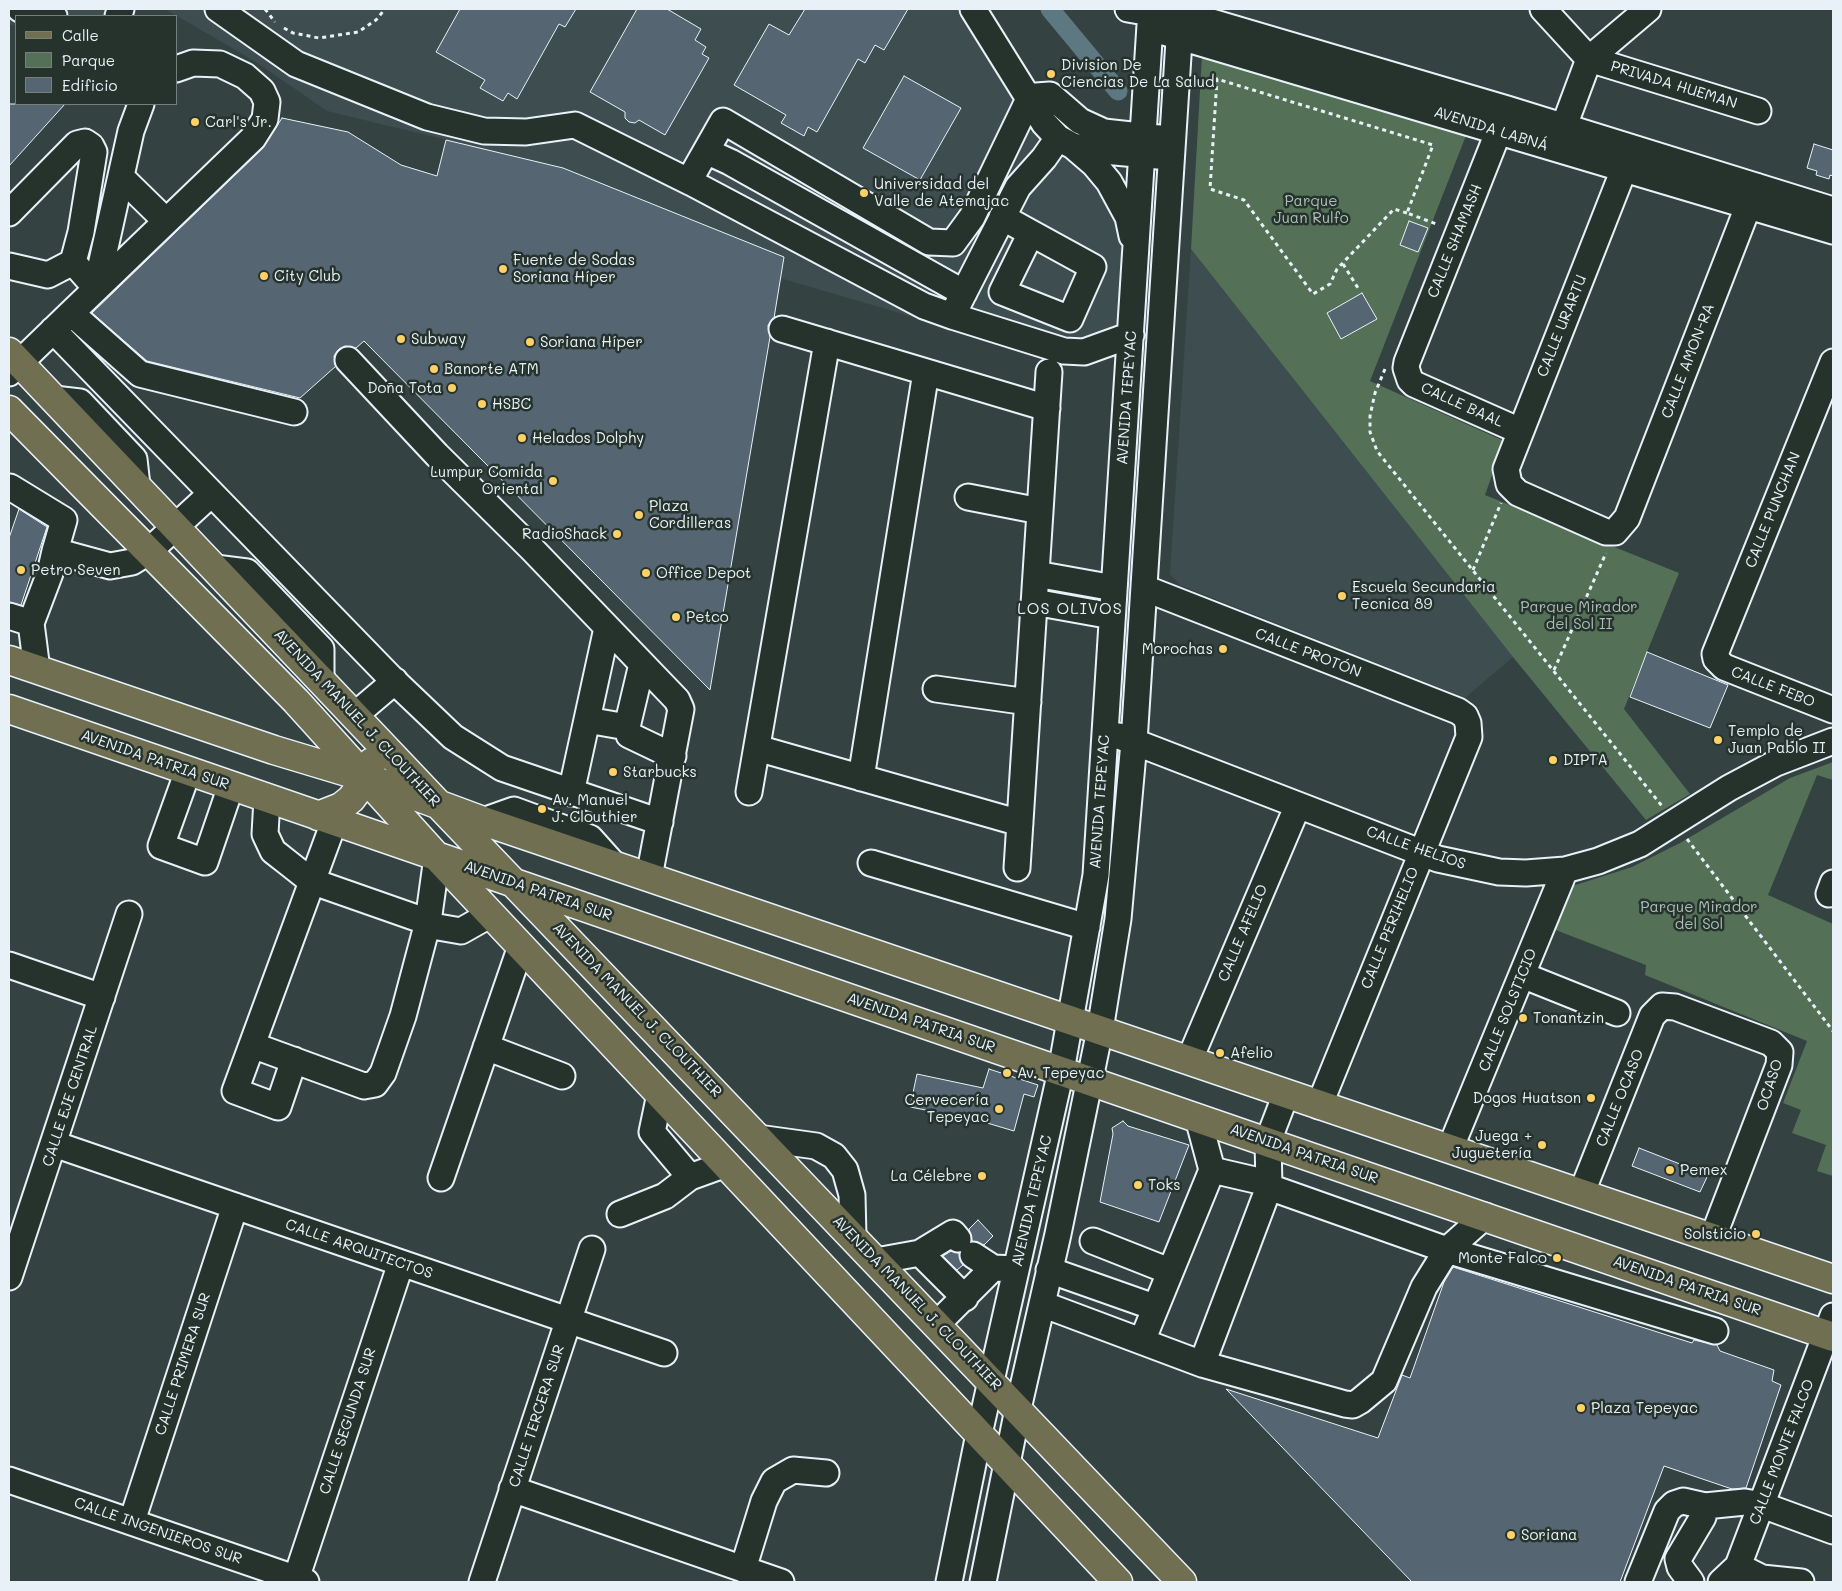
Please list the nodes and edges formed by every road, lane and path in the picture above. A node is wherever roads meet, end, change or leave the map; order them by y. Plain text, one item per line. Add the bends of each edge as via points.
1 (26, 9) edge
2 (218, 9) edge
3 (265, 9) edge
4 (385, 9) edge
5 (973, 9) edge
6 (1543, 9) edge
7 (1648, 9) edge
8 (50, 15) edge
9 (1145, 15) edge
10 (1180, 20) edge
11 (1589, 59) junction
12 (178, 68) edge
13 (1029, 99) junction
14 (141, 105) edge
15 (1508, 108) junction
16 (1758, 111) dead end
17 (1564, 126) junction
18 (1498, 132) junction
19 (1143, 137) junction
20 (1172, 140) junction
21 (1065, 142) junction
22 (706, 150) junction
23 (1624, 169) junction
24 (993, 173) junction
25 (120, 176) junction
26 (692, 183) junction
27 (1018, 187) junction
28 (1752, 196) junction
29 (1833, 210) edge
30 (9, 213) edge
31 (1407, 213) junction
32 (1444, 216) dead end
33 (1002, 217) junction
34 (166, 221) junction
35 (1441, 225) junction
36 (1833, 231) edge
37 (1031, 233) dead end
38 (1437, 234) dead end
39 (1136, 256) junction
40 (73, 262) junction
41 (1343, 264) junction
42 (9, 266) edge
43 (935, 278) junction
44 (96, 288) junction
45 (1358, 288) dead end
46 (964, 293) junction
47 (924, 306) junction
48 (71, 313) junction
49 (952, 316) junction
50 (782, 329) dead end
51 (1131, 335) junction
52 (827, 342) junction
53 (23, 351) edge
54 (348, 360) dead end
55 (1833, 362) edge
56 (1397, 370) junction
57 (926, 372) junction
58 (1049, 372) dead end
59 (1047, 408) junction
60 (9, 410) edge
61 (294, 412) dead end
62 (1520, 431) junction
63 (1508, 484) junction
64 (9, 486) edge
65 (211, 494) junction
66 (968, 498) dead end
67 (1040, 511) junction
68 (176, 526) junction
69 (1615, 532) junction
70 (55, 551) junction
71 (148, 552) junction
72 (1473, 570) junction
73 (1036, 574) junction
74 (1114, 588) junction
75 (1144, 588) junction
76 (1034, 602) junction
77 (1112, 616) junction
78 (20, 620) edge
79 (607, 628) junction
80 (1716, 659) joint
81 (9, 660) edge
82 (642, 664) junction
83 (37, 670) junction
84 (1554, 671) junction
85 (395, 681) junction
86 (936, 689) dead end
87 (296, 701) junction
88 (1028, 702) junction
89 (9, 709) edge
90 (1833, 710) edge
91 (355, 715) junction
92 (587, 720) junction
93 (1468, 723) joint
94 (627, 727) junction
95 (1105, 731) junction
96 (374, 736) junction
97 (1833, 741) edge
98 (1134, 742) junction
99 (757, 748) junction
100 (274, 750) junction
101 (673, 756) junction
102 (188, 771) junction
103 (367, 778) junction
104 (860, 778) junction
105 (231, 786) junction
106 (749, 792) dead end
107 (571, 793) junction
108 (267, 799) junction
109 (1298, 805) junction
110 (440, 806) junction
111 (326, 819) junction
112 (660, 822) junction
113 (1675, 822) junction
114 (1020, 823) junction
115 (1420, 852) junction
116 (437, 857) junction
117 (872, 863) dead end
118 (1017, 868) dead end
119 (1565, 870) junction
120 (649, 877) junction
121 (311, 881) junction
122 (516, 884) junction
123 (129, 914) dead end
124 (491, 914) junction
125 (428, 922) junction
126 (1087, 927) junction
127 (521, 946) junction
128 (9, 965) edge
129 (1522, 974) junction
130 (102, 997) junction
131 (1662, 1006) joint
132 (1617, 1013) dead end
133 (1071, 1021) junction
134 (1100, 1030) junction
135 (1833, 1031) edge
136 (252, 1045) junction
137 (486, 1047) junction
138 (294, 1060) junction
139 (1189, 1061) junction
140 (1061, 1070) junction
141 (562, 1076) dead end
142 (1090, 1080) junction
143 (660, 1094) junction
144 (1286, 1094) junction
145 (1319, 1106) junction
146 (1198, 1118) junction
147 (758, 1138) junction
148 (1268, 1141) junction
149 (54, 1144) junction
150 (1450, 1149) junction
151 (726, 1164) junction
152 (1212, 1170) junction
153 (441, 1178) dead end
154 (690, 1178) junction
155 (1268, 1185) junction
156 (1582, 1192) junction
157 (235, 1206) junction
158 (620, 1214) dead end
159 (1485, 1216) junction
160 (853, 1237) junction
161 (1714, 1237) junction
162 (1093, 1241) dead end
163 (592, 1249) dead end
164 (1447, 1250) junction
165 (920, 1253) junction
166 (985, 1258) junction
167 (876, 1261) junction
168 (401, 1263) junction
169 (1049, 1270) junction
170 (1169, 1271) junction
171 (9, 1277) edge
172 (1833, 1279) edge
173 (965, 1298) junction
174 (1042, 1304) junction
175 (1154, 1307) junction
176 (568, 1320) junction
177 (937, 1324) junction
178 (1831, 1329) edge
179 (1715, 1331) dead end
180 (1142, 1341) junction
181 (664, 1353) dead end
182 (1202, 1364) junction
183 (992, 1381) junction
184 (1018, 1410) junction
185 (979, 1434) junction
186 (1007, 1465) junction
187 (826, 1473) dead end
188 (9, 1480) edge
189 (512, 1489) junction
190 (1762, 1505) junction
191 (1705, 1506) junction
192 (132, 1521) junction
193 (1833, 1531) edge
194 (743, 1569) junction
195 (1730, 1574) edge
196 (301, 1580) edge
197 (482, 1582) edge
198 (781, 1582) edge
199 (949, 1582) edge
200 (983, 1582) edge
201 (1118, 1582) edge
202 (1182, 1582) edge
203 (1638, 1582) edge
204 (1691, 1582) edge
205 (1801, 1582) edge

1 - 8 street
2 - 26 street via 296,64 427,116 484,131 526,132 575,125
3 - 4 path via 277,24 293,33 319,38 358,32 376,20
5 - 13 street
6 - 11 street
7 - 11 street
9 - 10 street
9 - 19 street, AVENIDA TEPEYAC via 1148,60
10 - 15 street, AVENIDA LABNÁ
10 - 18 street, AVENIDA LABNÁ
10 - 20 street, AVENIDA TEPEYAC
11 - 16 street, PRIVADA HUEMAN
11 - 17 street
12 - 34 street via 193,63 220,64 245,76 262,91 267,102 265,119 253,138
13 - 19 street via 1050,95 1090,127
13 - 21 street via 1044,123
13 - 24 street
14 - 25 street
15 - 17 street, AVENIDA LABNÁ
15 - 18 street, CALLE SHAMASH
17 - 28 street, AVENIDA LABNÁ
18 - 23 street, AVENIDA LABNÁ
18 - 56 street, CALLE SHAMASH via 1407,362
19 - 20 street
19 - 21 street
19 - 39 street, AVENIDA TEPEYAC
20 - 75 street, AVENIDA TEPEYAC
21 - 27 street via 1044,158
21 - 39 street via 1094,164 1121,201 1128,217
22 - 24 street via 723,121 929,242 953,242 972,217
22 - 26 street
22 - 43 street
23 - 28 street, AVENIDA LABNÁ
23 - 62 street, CALLE URARTU
24 - 27 street
25 - 34 street
25 - 44 street
26 - 47 street
27 - 33 street
28 - 29 street, AVENIDA LABNÁ
28 - 36 street, AVENIDA LABNÁ
28 - 69 street, CALLE AMON-RA via 1628,518
30 - 40 street via 77,144 85,142 91,146 94,152
31 - 35 path
31 - 41 path via 1394,209
31 - 41 path via 1433,145 1217,79 1210,189 1244,200 1313,294 1330,284
32 - 35 path
33 - 37 street
33 - 46 street
34 - 44 street
35 - 38 path
39 - 51 street, AVENIDA TEPEYAC
40 - 42 street via 48,275
40 - 44 street
41 - 45 path
43 - 46 street
43 - 47 street via 934,292
44 - 48 street
46 - 49 street
47 - 49 street
48 - 53 street
48 - 61 street via 140,374
49 - 51 street via 1064,351 1084,352
50 - 52 street
51 - 74 street, AVENIDA TEPEYAC
52 - 57 street
52 - 99 street
53 - 65 street
53 - 68 main road, AVENIDA MANUEL J. CLOUTHIER via 54,399
54 - 79 street
55 - 80 street, CALLE PUNCHAN via 1716,649
56 - 62 street, CALLE BAAL via 1414,384
56 - 72 path via 1375,393 1370,432 1377,451
57 - 59 street
57 - 104 street
58 - 59 street
59 - 67 street
60 - 71 main road
62 - 63 street, CALLE URARTU via 1506,469
63 - 69 street via 1518,493 1598,529
63 - 72 path
64 - 70 street via 64,520
65 - 68 street
65 - 85 street
66 - 67 street
67 - 73 street
68 - 71 street
68 - 91 main road, AVENIDA MANUEL J. CLOUTHIER
69 - 84 path
70 - 71 street via 110,566 132,562
70 - 78 street via 50,573
71 - 87 main road
72 - 84 path
73 - 74 street
73 - 76 street
74 - 77 street, AVENIDA TEPEYAC
75 - 93 street, CALLE PROTÓN via 1458,711
75 - 98 street, AVENIDA TEPEYAC
76 - 77 street
76 - 88 street
77 - 95 street, AVENIDA TEPEYAC
78 - 83 street
79 - 82 street
79 - 92 street
80 - 90 street, CALLE FEBO via 1724,667
81 - 83 main road
82 - 94 street
82 - 101 street via 682,709
83 - 100 main road
84 - 113 path
85 - 91 street
85 - 107 street via 464,744 502,768
86 - 88 street
87 - 100 main road via 302,723 299,736 289,748
87 - 103 main road
88 - 114 street
89 - 102 main road, AVENIDA PATRIA SUR
91 - 96 main road, AVENIDA MANUEL J. CLOUTHIER
92 - 94 street
92 - 107 street
93 - 115 street, CALLE PERIHELIO via 1468,737
94 - 101 street via 629,735
95 - 98 street, CALLE HELIOS
95 - 126 street, AVENIDA TEPEYAC via 1096,875
96 - 103 main road via 374,758
96 - 110 main road, AVENIDA MANUEL J. CLOUTHIER
97 - 113 street, CALLE HELIOS via 1776,763
98 - 109 street, CALLE HELIOS
98 - 134 street, AVENIDA TEPEYAC via 1118,919
99 - 104 street
99 - 106 street
100 - 103 main road
101 - 112 street
102 - 105 main road, AVENIDA PATRIA SUR
102 - 105 street via 161,846 196,859 205,862
103 - 110 main road
103 - 111 main road via 351,799 330,812
103 - 116 main road
104 - 114 street
105 - 108 main road, AVENIDA PATRIA SUR
107 - 112 street
108 - 111 main road, AVENIDA PATRIA SUR
108 - 121 street via 265,834 273,851
109 - 115 street, CALLE HELIOS
109 - 139 street, CALLE AFELIO
110 - 120 main road
110 - 122 main road, AVENIDA MANUEL J. CLOUTHIER
111 - 116 main road, AVENIDA PATRIA SUR
111 - 121 street
112 - 120 street
113 - 119 street, CALLE HELIOS via 1640,844
113 - 135 path
114 - 118 street
115 - 119 street, CALLE HELIOS via 1460,865 1499,872
115 - 145 street, CALLE PERIHELIO
116 - 122 main road, AVENIDA PATRIA SUR
116 - 124 main road
116 - 125 street
117 - 126 street
119 - 129 street, CALLE SOLSTICIO
120 - 133 main road
121 - 125 street
121 - 136 street
122 - 140 main road, AVENIDA PATRIA SUR
122 - 147 main road, AVENIDA MANUEL J. CLOUTHIER
123 - 130 street, CALLE EJE CENTRAL
124 - 125 street via 461,931
124 - 127 main road
125 - 138 street via 403,1016 383,1073 375,1084 364,1086
126 - 133 street, AVENIDA TEPEYAC
127 - 137 street
127 - 143 main road
128 - 130 street
129 - 132 street
129 - 150 street, CALLE SOLSTICIO
130 - 149 street, CALLE EJE CENTRAL
131 - 156 street, CALLE OCASO via 1652,1016
131 - 161 street, OCASO via 1675,1007 1754,1037 1780,1052 1779,1064
133 - 134 main road
133 - 140 street, AVENIDA TEPEYAC
134 - 139 main road
134 - 142 street, AVENIDA TEPEYAC
136 - 138 street
136 - 138 street via 235,1092 278,1107
137 - 141 street
137 - 153 street
139 - 144 main road
140 - 142 main road, AVENIDA PATRIA SUR
140 - 166 street, AVENIDA TEPEYAC
142 - 146 main road, AVENIDA PATRIA SUR
142 - 169 street, AVENIDA TEPEYAC
143 - 151 main road
143 - 154 street via 652,1132
144 - 145 main road
144 - 148 street
145 - 150 main road
146 - 148 main road, AVENIDA PATRIA SUR
146 - 152 street
147 - 160 main road, AVENIDA MANUEL J. CLOUTHIER
147 - 160 street via 816,1146 834,1156 845,1170 852,1195
148 - 155 street
148 - 159 main road, AVENIDA PATRIA SUR
149 - 157 street, CALLE ARQUITECTOS
149 - 171 street, CALLE EJE CENTRAL
150 - 156 main road
151 - 154 street
151 - 185 main road
152 - 155 street
152 - 170 street
154 - 158 street via 665,1196
155 - 164 street
155 - 182 street
156 - 161 main road
157 - 168 street, CALLE ARQUITECTOS
157 - 192 street, CALLE PRIMERA SUR
159 - 164 street
159 - 178 main road, AVENIDA PATRIA SUR
160 - 167 main road, AVENIDA MANUEL J. CLOUTHIER
161 - 172 main road
162 - 170 street
163 - 176 street, CALLE TERCERA SUR
164 - 179 street
164 - 182 street via 1424,1287 1384,1381 1354,1405
165 - 166 street via 953,1233
165 - 167 street
165 - 173 street
166 - 173 street
166 - 183 street, AVENIDA TEPEYAC
167 - 177 main road, AVENIDA MANUEL J. CLOUTHIER
168 - 176 street, CALLE ARQUITECTOS
168 - 196 street, CALLE SEGUNDA SUR
169 - 174 street, AVENIDA TEPEYAC
169 - 175 street
170 - 175 street
173 - 177 street
174 - 180 street
174 - 184 street, AVENIDA TEPEYAC
175 - 180 street
176 - 181 street, CALLE ARQUITECTOS
176 - 189 street, CALLE TERCERA SUR
177 - 183 main road, AVENIDA MANUEL J. CLOUTHIER
178 - 190 street, CALLE MONTE FALCO
180 - 182 street
183 - 184 main road, AVENIDA MANUEL J. CLOUTHIER
183 - 185 street, AVENIDA TEPEYAC
184 - 186 street, AVENIDA TEPEYAC
184 - 202 main road, AVENIDA MANUEL J. CLOUTHIER
185 - 186 main road
185 - 199 street, AVENIDA TEPEYAC
186 - 200 street, AVENIDA TEPEYAC
186 - 201 main road
187 - 194 street via 793,1470 774,1481 764,1501
188 - 192 street, CALLE INGENIEROS SUR
189 - 194 street
189 - 197 street, CALLE TERCERA SUR
190 - 191 street via 1744,1502
190 - 193 street
190 - 195 street, CALLE MONTE FALCO
191 - 203 street via 1683,1501 1670,1507
191 - 204 street via 1703,1517 1678,1559
192 - 196 street, CALLE INGENIEROS SUR
194 - 198 street
195 - 205 street

